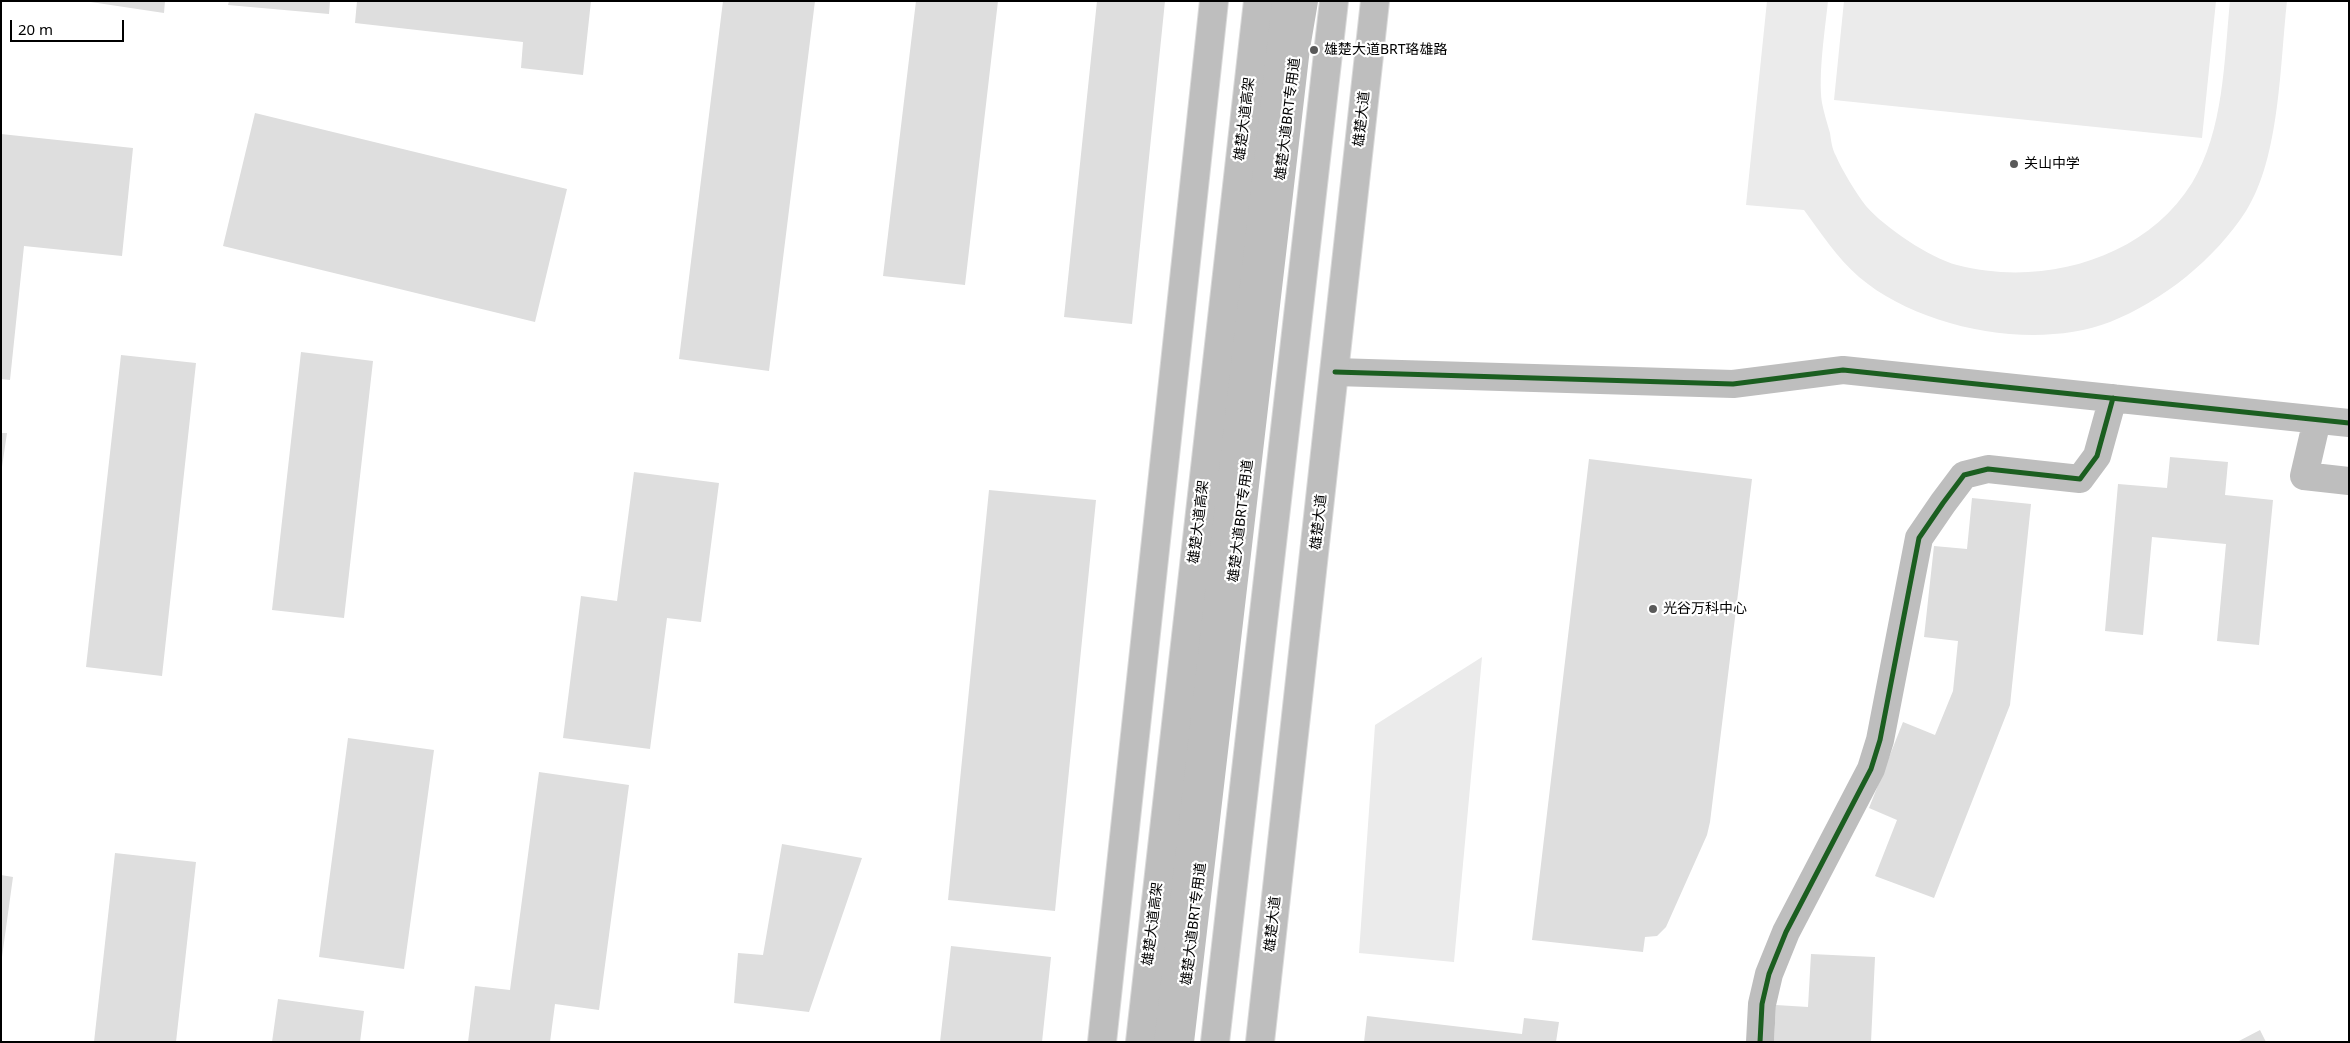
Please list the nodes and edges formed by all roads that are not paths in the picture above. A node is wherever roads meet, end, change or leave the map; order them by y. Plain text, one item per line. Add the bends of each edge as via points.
1 (1214, 1) edge
2 (1258, 1) edge
3 (1281, 1) edge
4 (1304, 1) edge
5 (1334, 1) edge
6 (1376, 1) edge
7 (1336, 372) junction
8 (2113, 398) junction
9 (2317, 420) junction
10 (2349, 423) edge
11 (2349, 481) edge
12 (1102, 1042) edge
13 (1140, 1042) edge
14 (1160, 1042) edge
15 (1180, 1042) edge
16 (1215, 1042) edge
17 (1260, 1042) edge
18 (1760, 1042) edge

1 - 12 main road
2 - 13 main road, 雄楚大道高架
3 - 14 main road, 雄楚大道BRT专用道 via 1226,432
4 - 15 main road, 雄楚大道BRT专用道
5 - 16 main road
6 - 7 main road, 雄楚大道
7 - 8 main road via 1733,384 1843,370
7 - 17 main road, 雄楚大道
8 - 9 main road
8 - 18 main road via 2097,456 2080,479 1988,469 1964,475 1919,538 1880,740 1871,769 1786,932 1769,974 1762,1004
9 - 10 main road
9 - 11 main road via 2304,476

